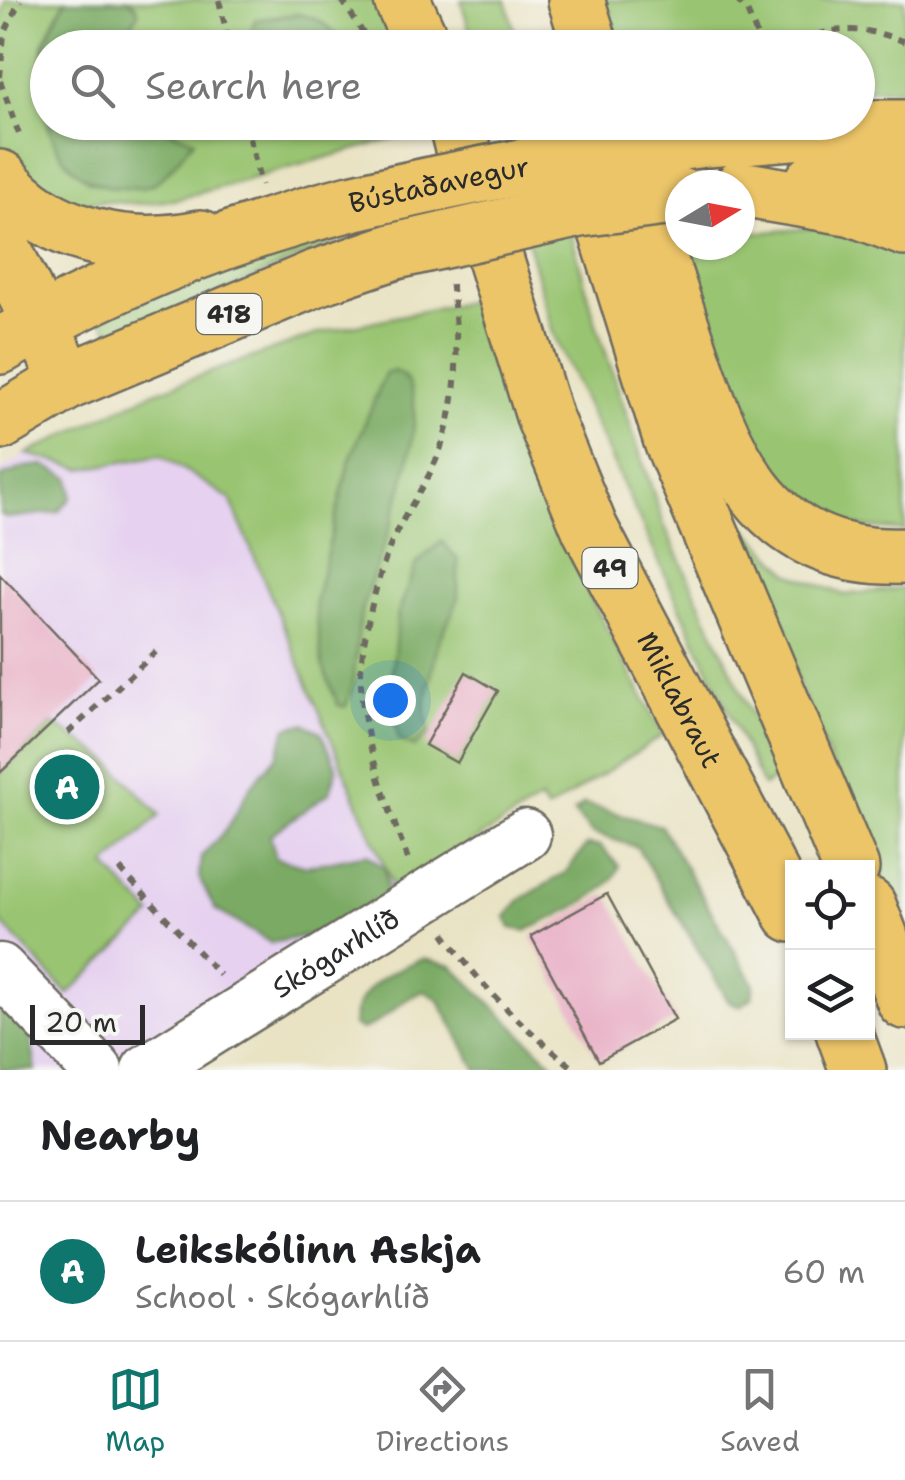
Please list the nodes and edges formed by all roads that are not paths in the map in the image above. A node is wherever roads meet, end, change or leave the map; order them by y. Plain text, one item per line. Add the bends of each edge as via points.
1 (402, 0) edge
2 (424, 0) edge
3 (541, 0) edge
4 (576, 0) edge
5 (416, 30) edge
6 (432, 30) edge
7 (549, 30) edge
8 (585, 30) edge
9 (875, 128) edge
10 (905, 128) edge
11 (461, 140) edge
12 (580, 140) edge
13 (621, 140) edge
14 (692, 140) edge
15 (12, 161) edge
16 (905, 180) edge
17 (755, 188) edge
18 (755, 192) edge
19 (665, 198) edge
20 (265, 208) junction
21 (905, 228) edge
22 (0, 242) edge
23 (10, 339) edge
24 (34, 402) edge
25 (905, 556) edge
26 (525, 835) dead end
27 (849, 860) edge
28 (785, 901) edge
29 (875, 924) edge
30 (0, 969) edge
31 (905, 1002) edge
32 (847, 1040) edge
33 (97, 1070) edge
34 (146, 1070) edge
35 (858, 1070) edge

1 - 5 main road
2 - 6 main road
3 - 7 main road
4 - 8 main road
9 - 10 main road, Bústaðavegur / 418, bridge
11 - 28 main road, Miklabraut / 49 via 545,418 590,529
12 - 27 main road via 672,441
13 - 25 main road via 709,410 744,480 774,512 819,543 871,557
14 - 20 main road, Bústaðavegur / 418, bridge via 470,175 350,203
15 - 20 main road via 15,196 40,216 100,239 184,242
16 - 17 main road
18 - 21 main road via 853,208
19 - 24 main road, Bústaðavegur / 418, bridge via 580,208 392,252 316,278
20 - 23 main road, Bústaðavegur / 418
22 - 23 main road
23 - 24 main road
26 - 34 street, Skógarhlíð
29 - 31 main road
30 - 33 street
32 - 35 main road

